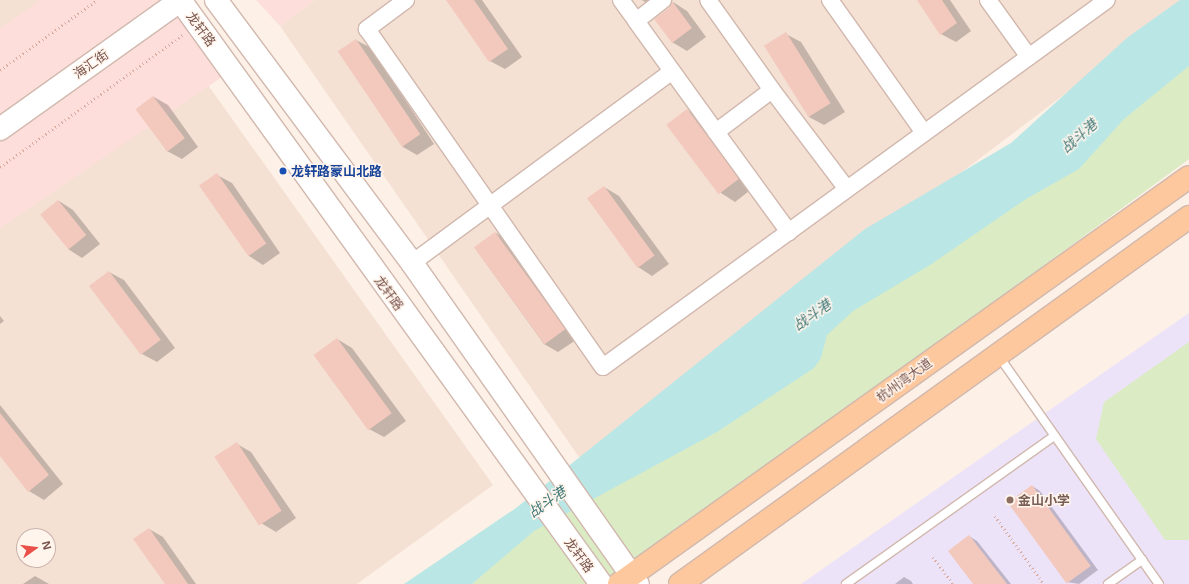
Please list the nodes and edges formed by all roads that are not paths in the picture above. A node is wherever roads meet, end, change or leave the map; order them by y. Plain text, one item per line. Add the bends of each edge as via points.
1 (181, 0) edge
2 (216, 0) edge
3 (406, 0) edge
4 (620, 0) edge
5 (663, 0) edge
6 (708, 0) edge
7 (830, 0) edge
8 (988, 0) edge
9 (1107, 0) edge
10 (636, 21) junction
11 (1029, 57) junction
12 (672, 71) junction
13 (772, 90) junction
14 (0, 129) edge
15 (716, 132) junction
16 (924, 133) junction
17 (1189, 177) edge
18 (847, 189) junction
19 (490, 204) junction
20 (1189, 217) edge
21 (789, 232) junction
22 (412, 264) junction
23 (998, 355) junction
24 (1054, 436) junction
25 (1142, 560) junction
26 (630, 581) edge
27 (601, 584) edge
28 (680, 584) edge
29 (846, 584) edge
30 (1108, 584) edge
31 (1159, 584) edge

1 - 14 street, 海汇街
1 - 27 street, 龙轩路
2 - 22 street
3 - 19 street via 367,29
4 - 10 street
5 - 10 street
6 - 13 street
7 - 16 street
8 - 11 street
9 - 11 street
10 - 12 street
11 - 16 street
12 - 15 street
12 - 19 street
13 - 15 street
13 - 18 street
15 - 21 street
16 - 18 street
17 - 26 main road, 杭州湾大道
18 - 21 street
19 - 21 street via 603,367
19 - 22 street
20 - 23 main road
22 - 26 street via 586,510
23 - 24 lane
23 - 28 main road
24 - 25 lane
24 - 29 lane
25 - 30 lane
25 - 31 lane

